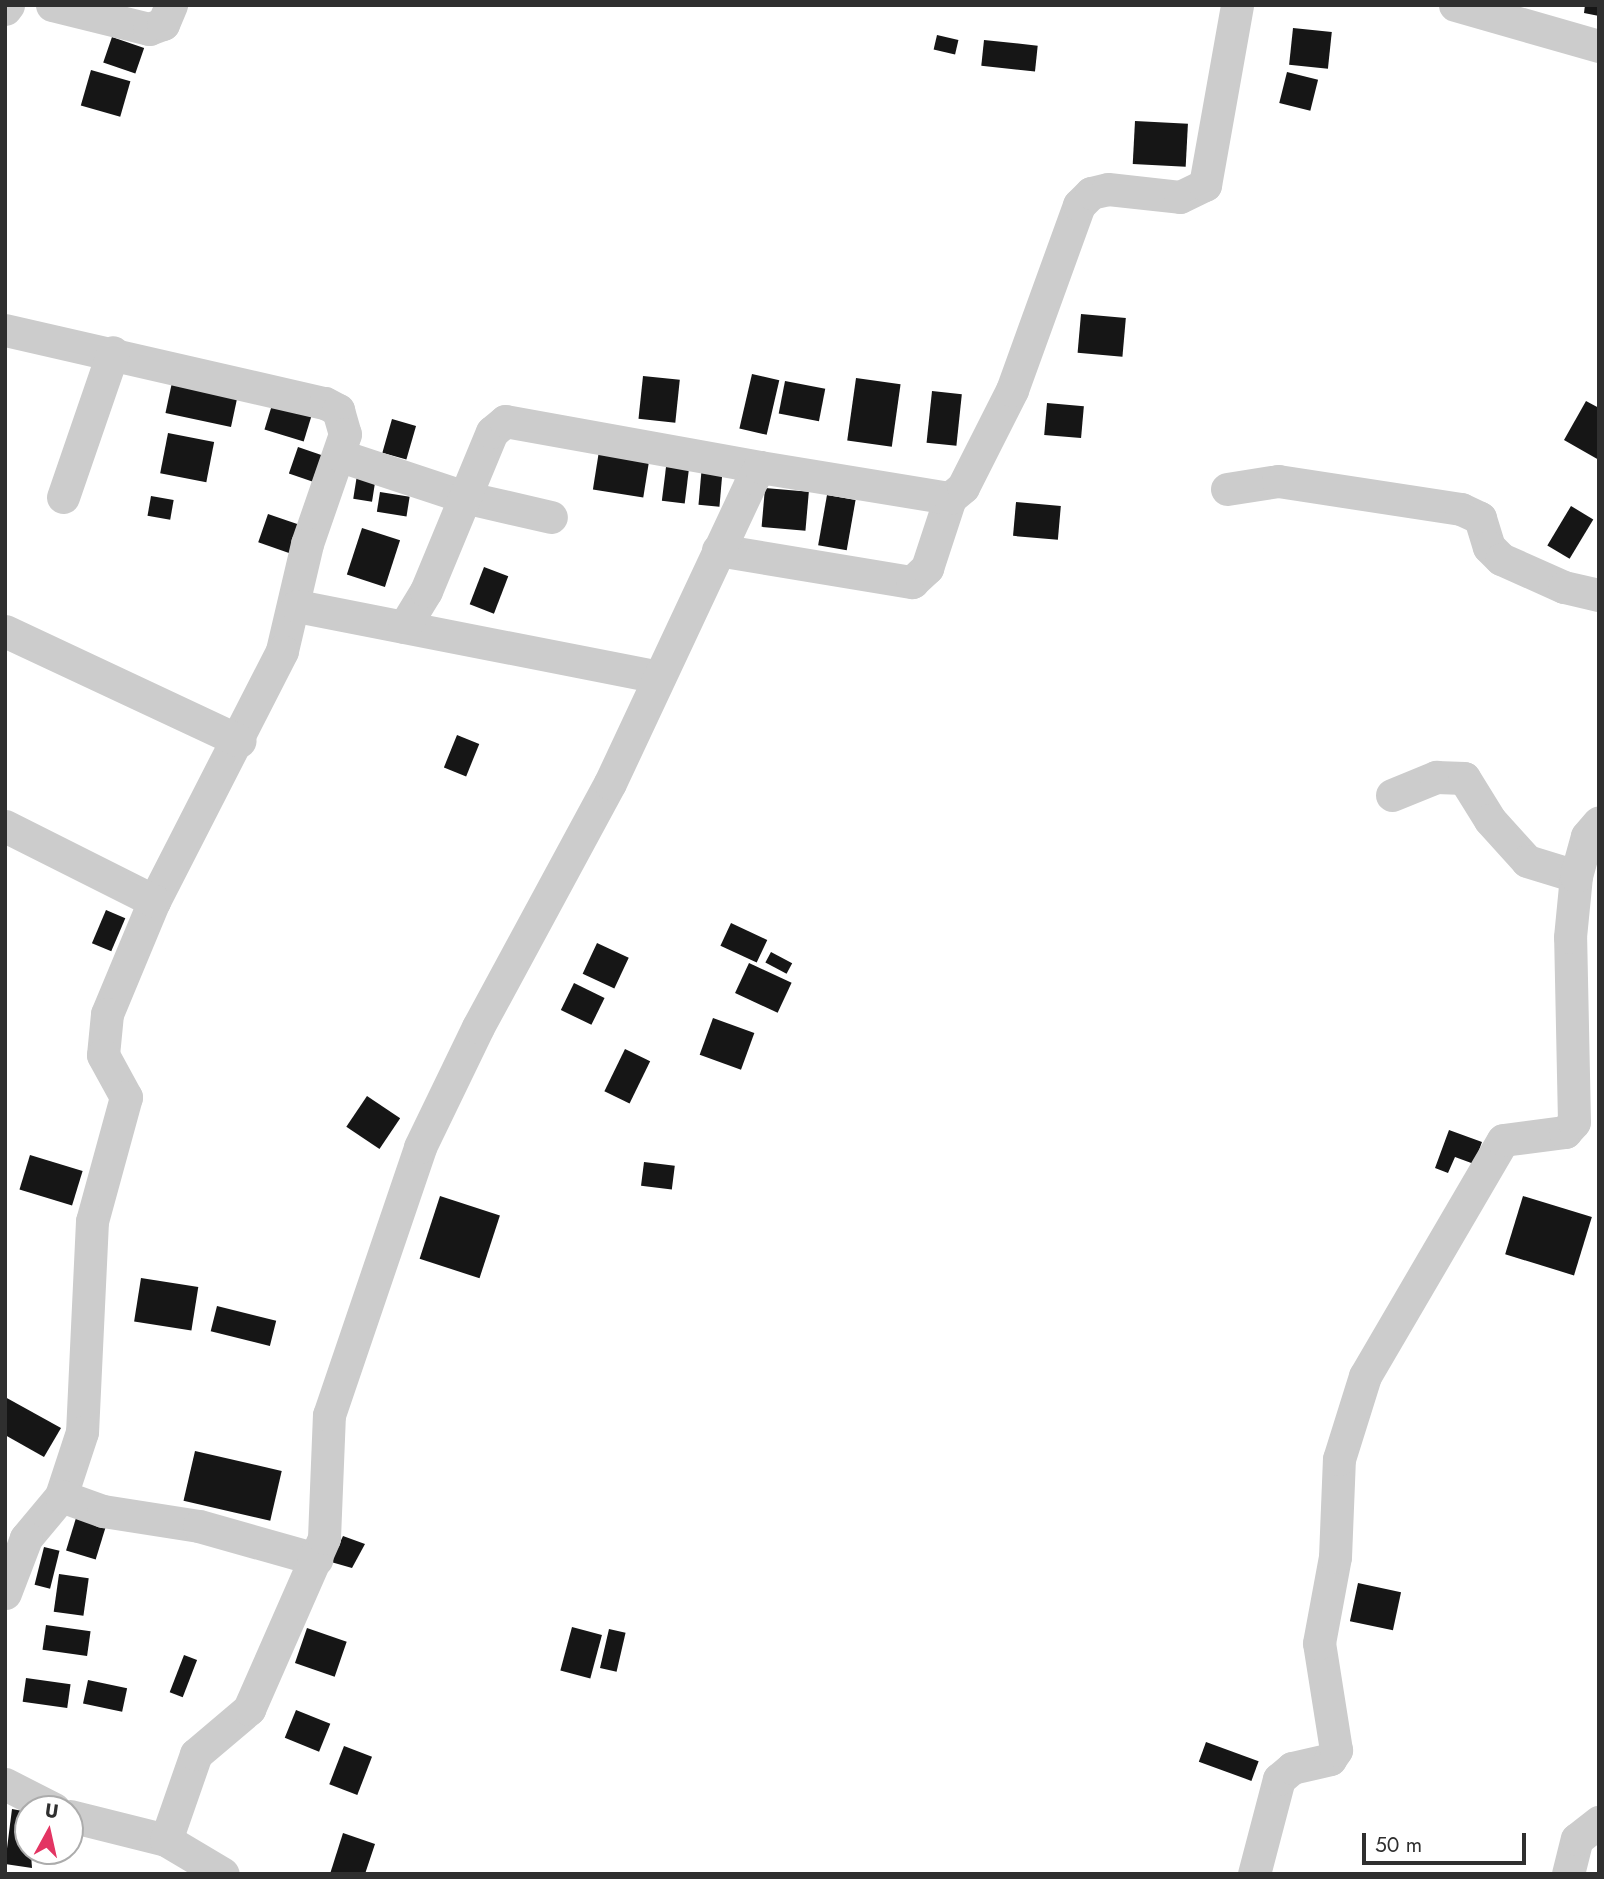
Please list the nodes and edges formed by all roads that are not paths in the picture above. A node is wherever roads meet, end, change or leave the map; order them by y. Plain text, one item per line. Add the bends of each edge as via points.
1 (52, 5) edge
2 (171, 5) edge
3 (1237, 5) edge
4 (1455, 5) edge
5 (1599, 46) edge
6 (5, 330) edge
7 (113, 352) junction
8 (341, 456) junction
9 (760, 467) junction
10 (1227, 489) dead end
11 (63, 497) dead end
12 (468, 498) junction
13 (950, 498) junction
14 (551, 517) dead end
15 (718, 550) junction
16 (1599, 594) edge
17 (297, 606) junction
18 (404, 627) junction
19 (5, 631) edge
20 (659, 677) junction
21 (240, 741) junction
22 (1392, 795) dead end
23 (1599, 821) edge
24 (5, 825) edge
25 (1576, 876) junction
26 (153, 901) junction
27 (61, 1496) junction
28 (316, 1559) junction
29 (5, 1593) edge
30 (5, 1784) edge
31 (27, 1795) edge
32 (84, 1820) edge
33 (1599, 1822) edge
34 (166, 1840) junction
35 (223, 1874) edge
36 (1254, 1874) edge
37 (1568, 1874) edge

1 - 2 street via 149,29 163,24
3 - 13 street via 1205,185 1180,197 1108,189 1091,193 1079,205 1005,405 972,474
4 - 5 street
6 - 7 street
7 - 8 street via 325,402 344,421
7 - 11 street
8 - 12 street
8 - 17 street via 307,544
9 - 12 street via 505,421 492,432
9 - 13 street
9 - 15 street
10 - 16 street via 1278,481 1461,509 1480,518 1489,547 1501,559 1564,587
12 - 14 street
12 - 18 street via 426,591
13 - 15 street via 927,568 912,582
15 - 20 street
17 - 18 street
17 - 21 street
18 - 20 street
19 - 21 street
20 - 28 street via 610,783 478,1027 396,1206 329,1415 328,1512
21 - 26 street
22 - 25 street via 1436,777 1464,778 1490,820 1527,861
23 - 25 street via 1587,836
24 - 26 street
25 - 36 street via 1569,999 1574,1122 1565,1132 1503,1140 1365,1376 1339,1459 1335,1557 1319,1643 1336,1749 1330,1759 1292,1768 1279,1779
26 - 27 street via 102,1036 103,1055 127,1097 96,1196 88,1399
27 - 28 street via 103,1511 199,1526
27 - 29 street via 26,1538
28 - 34 street via 249,1709 196,1754
30 - 31 street
32 - 34 street
33 - 37 street via 1577,1839
34 - 35 street

